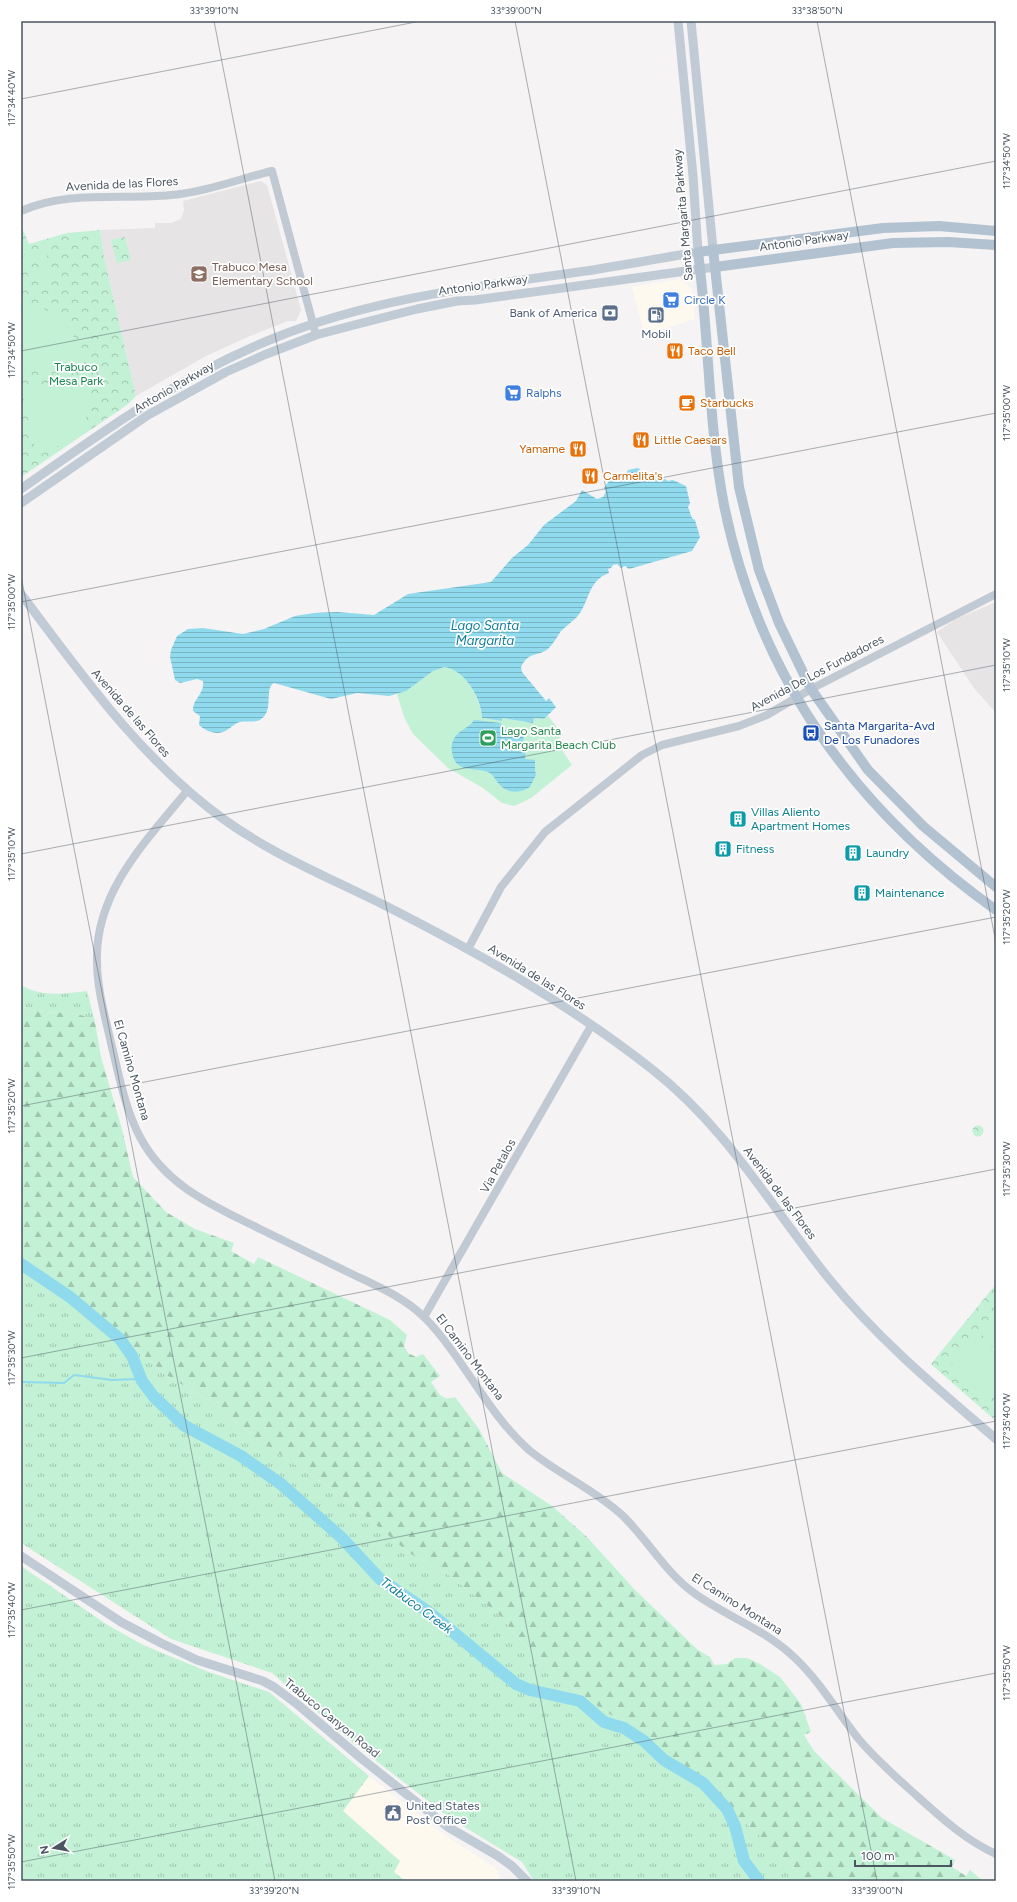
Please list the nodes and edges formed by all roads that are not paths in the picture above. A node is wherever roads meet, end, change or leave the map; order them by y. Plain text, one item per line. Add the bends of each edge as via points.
1 (678, 21) edge
2 (691, 21) edge
3 (21, 211) edge
4 (996, 231) edge
5 (996, 245) edge
6 (713, 249) junction
7 (698, 252) junction
8 (715, 267) junction
9 (701, 269) junction
10 (313, 324) junction
11 (316, 335) junction
12 (21, 488) edge
13 (21, 504) edge
14 (21, 594) edge
15 (996, 594) edge
16 (811, 689) junction
17 (796, 698) junction
18 (187, 791) junction
19 (996, 887) edge
20 (996, 910) edge
21 (468, 949) junction
22 (591, 1026) junction
23 (424, 1317) junction
24 (996, 1439) edge
25 (21, 1556) edge
26 (996, 1854) edge
27 (527, 1881) edge

1 - 7 main road, Santa Margarita Parkway
2 - 6 main road
3 - 10 street, Avenida de las Flores via 66,199 178,194 272,171
4 - 6 main road, Antonio Parkway via 939,226 894,227
5 - 8 main road, Antonio Parkway via 893,243
6 - 7 main road, Antonio Parkway
6 - 8 main road
7 - 9 main road, Santa Margarita Parkway
7 - 10 main road, Antonio Parkway via 432,293
8 - 9 main road, Antonio Parkway
8 - 16 main road via 742,502 759,570 779,623
9 - 11 main road, Antonio Parkway via 457,301
9 - 17 main road, Santa Margarita Parkway via 724,504 741,573 766,638
10 - 11 street
10 - 12 main road, Antonio Parkway via 231,358 163,393 108,427
11 - 13 main road, Antonio Parkway via 226,372 148,415
14 - 18 main road, Avenida de las Flores via 114,716 145,751
15 - 16 street, Avenida De Los Fundadores
16 - 17 street, Avenida De Los Fundadores
16 - 19 main road via 868,770 923,826
17 - 20 main road, Santa Margarita Parkway via 822,740 870,799 950,876
17 - 21 street, Avenida De Los Fundadores via 767,715 662,745 636,760 545,832 501,886
18 - 21 main road, Avenida de las Flores via 237,828 278,853
18 - 23 street, El Camino Montana via 124,869 108,901 98,935 97,966 100,994 134,1126 153,1157 170,1177 187,1191 216,1208 387,1291
21 - 22 main road, Avenida de las Flores via 557,1001
22 - 23 street, Via Petalos
22 - 24 main road, Avenida de las Flores via 650,1067 687,1099 722,1136 856,1311 886,1342
23 - 26 street, El Camino Montana via 508,1428 526,1447 615,1509 667,1569 706,1602 787,1651 818,1684 881,1763 955,1829 975,1844
25 - 27 main road, Trabuco Canyon Road via 115,1618 161,1643 197,1660 263,1681 274,1687 448,1827 502,1859

